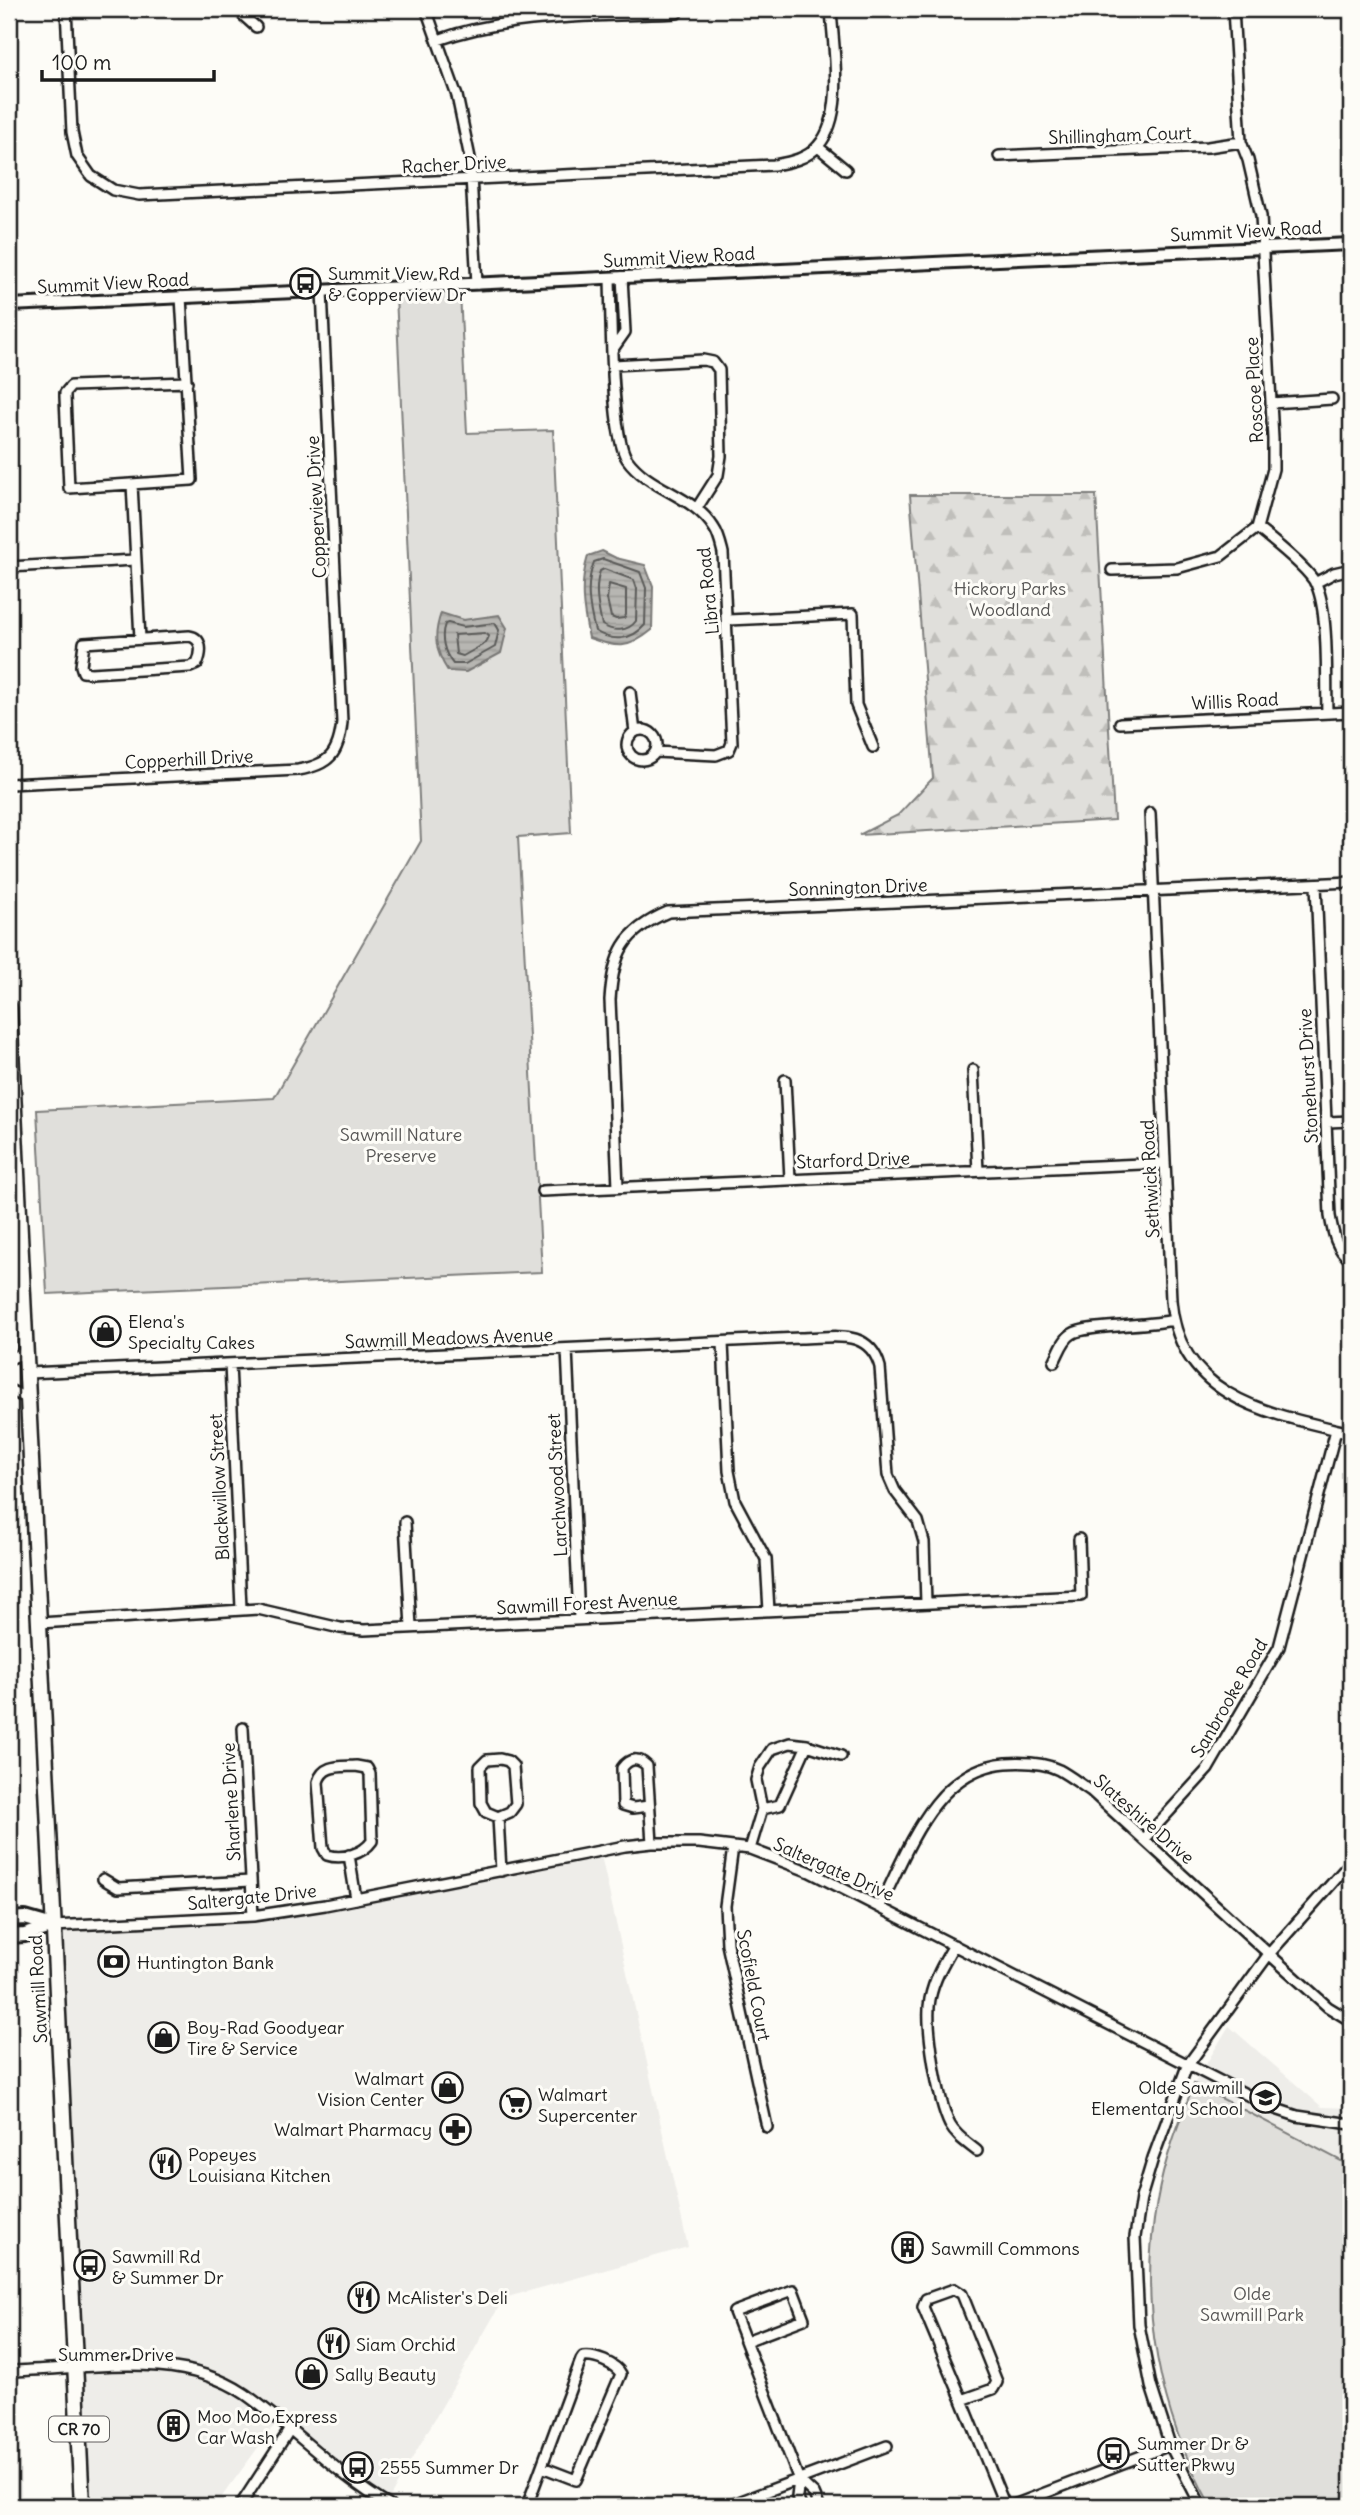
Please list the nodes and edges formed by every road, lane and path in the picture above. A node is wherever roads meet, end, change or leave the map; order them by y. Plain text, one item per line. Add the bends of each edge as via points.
1 (66, 9) edge
2 (236, 9) edge
3 (426, 9) edge
4 (831, 9) edge
5 (1233, 9) edge
6 (677, 13) dead end
7 (256, 27) dead end
8 (438, 40) junction
9 (1241, 142) junction
10 (818, 146) junction
11 (999, 156) dead end
12 (846, 170) dead end
13 (471, 179) junction
14 (1351, 244) edge
15 (1263, 248) junction
16 (622, 277) junction
17 (610, 278) junction
18 (477, 284) junction
19 (322, 291) junction
20 (181, 297) junction
21 (9, 305) edge
22 (613, 349) junction
23 (614, 365) junction
24 (187, 382) junction
25 (1332, 399) dead end
26 (1270, 403) junction
27 (132, 484) junction
28 (697, 508) junction
29 (1257, 528) junction
30 (135, 560) junction
31 (9, 566) edge
32 (1351, 569) edge
33 (1112, 570) dead end
34 (1315, 583) junction
35 (728, 620) junction
36 (140, 639) junction
37 (630, 692) dead end
38 (1351, 712) edge
39 (1327, 713) junction
40 (342, 722) joint
41 (1120, 723) dead end
42 (635, 732) junction
43 (873, 747) dead end
44 (654, 752) junction
45 (9, 783) edge
46 (1150, 813) dead end
47 (1351, 882) edge
48 (1316, 884) junction
49 (1154, 889) junction
50 (9, 1008) edge
51 (973, 1070) dead end
52 (785, 1080) dead end
53 (1351, 1121) edge
54 (1327, 1122) junction
55 (1164, 1163) junction
56 (978, 1171) junction
57 (790, 1179) junction
58 (618, 1187) junction
59 (542, 1191) dead end
60 (1351, 1260) edge
61 (1172, 1320) junction
62 (723, 1343) junction
63 (567, 1349) junction
64 (26, 1352) junction
65 (9, 1359) edge
66 (1054, 1362) dead end
67 (230, 1364) junction
68 (28, 1373) junction
69 (9, 1390) edge
70 (29, 1399) junction
71 (1336, 1430) junction
72 (1351, 1433) edge
73 (405, 1522) dead end
74 (1079, 1539) dead end
75 (926, 1603) junction
76 (241, 1608) junction
77 (769, 1611) junction
78 (579, 1619) junction
79 (40, 1623) junction
80 (411, 1627) junction
81 (243, 1728) dead end
82 (807, 1745) junction
83 (841, 1756) dead end
84 (649, 1806) junction
85 (761, 1809) junction
86 (498, 1817) junction
87 (1144, 1839) junction
88 (652, 1843) junction
89 (733, 1847) junction
90 (750, 1849) junction
91 (349, 1855) junction
92 (1351, 1862) edge
93 (501, 1871) junction
94 (103, 1879) dead end
95 (251, 1881) junction
96 (356, 1899) junction
97 (880, 1906) junction
98 (253, 1916) junction
99 (9, 1919) edge
100 (53, 1926) junction
101 (9, 1936) edge
102 (954, 1945) junction
103 (1269, 1954) junction
104 (1351, 2021) edge
105 (1187, 2066) junction
106 (1351, 2124) edge
107 (767, 2127) dead end
108 (977, 2151) dead end
109 (746, 2341) junction
110 (75, 2368) junction
111 (9, 2371) edge
112 (962, 2400) junction
113 (290, 2429) junction
114 (1170, 2445) junction
115 (887, 2446) dead end
116 (542, 2467) junction
117 (799, 2480) junction
118 (1024, 2504) edge
119 (82, 2506) edge
120 (240, 2506) edge
121 (390, 2506) edge
122 (527, 2506) edge
123 (728, 2506) edge
124 (801, 2506) edge
125 (819, 2506) edge
126 (1004, 2506) edge
127 (1011, 2506) edge
128 (1201, 2506) edge

1 - 13 street, Racher Drive via 77,156 91,176 113,190 139,195
2 - 7 street
3 - 8 street
4 - 10 street via 835,96 832,123
5 - 9 street, Roscoe Place
6 - 8 street via 517,22
8 - 13 street via 457,96
9 - 11 street, Shillingham Court
9 - 15 street, Roscoe Place via 1261,216
10 - 12 street
10 - 13 street, Racher Drive via 798,160 774,165
13 - 18 street
14 - 15 street, Summit View Road
15 - 16 street, Summit View Road
15 - 26 street, Roscoe Place
16 - 17 street, Summit View Road
16 - 22 street, Libra Road via 625,332
17 - 18 street, Summit View Road
17 - 22 street, Libra Road
18 - 19 street, Summit View Road
19 - 20 street, Summit View Road
19 - 40 street, Copperview Drive
20 - 21 street, Summit View Road
20 - 24 street
22 - 23 street, Libra Road
23 - 28 street, Libra Road via 617,426 625,457 648,480
23 - 28 street via 704,360 719,370 718,475
24 - 27 street via 192,480
24 - 27 street via 71,387 65,393 69,488
25 - 26 street
26 - 29 street, Roscoe Place via 1273,469
27 - 30 street
28 - 35 street, Libra Road via 715,528 723,553
29 - 33 street via 1221,556 1177,568
29 - 34 street
30 - 31 street
30 - 36 street
32 - 34 street
34 - 39 street via 1324,620
35 - 43 street via 853,614 856,705
35 - 44 street, Libra Road via 733,736 729,750 716,755
36 - 36 street via 84,643 83,672 190,667 200,656 195,636
37 - 42 street
38 - 39 street, Willis Road
39 - 41 street, Willis Road
40 - 45 street, Copperhill Drive via 340,741 331,757 316,767
42 - 44 street via 653,735 657,743
42 - 44 street via 628,744 630,754 643,760
46 - 49 street, Sethwick Road
47 - 48 street, Sonnington Drive
48 - 49 street, Sonnington Drive
48 - 54 street, Stonehurst Drive
49 - 55 street, Sethwick Road
49 - 58 street, Sonnington Drive via 692,909 653,919 638,928 617,954 612,977
50 - 64 main road, Sawmill Road / CR 70
51 - 56 street
52 - 57 street
53 - 54 street
54 - 60 street, Stonehurst Drive via 1334,1239
55 - 56 street, Starford Drive
55 - 61 street, Sethwick Road
56 - 57 street, Starford Drive
57 - 58 street, Starford Drive
58 - 59 street, Starford Drive
61 - 66 street via 1082,1330 1063,1343
61 - 71 street, Sethwick Road via 1186,1352 1219,1390
62 - 63 street, Sawmill Meadows Avenue
62 - 75 street, Sawmill Meadows Avenue via 847,1337 859,1339 877,1356 888,1475 918,1521 924,1542
62 - 77 street via 729,1471 736,1501 766,1559
63 - 67 street, Sawmill Meadows Avenue
63 - 78 street, Larchwood Street
64 - 65 street
64 - 68 main road, Sawmill Road / CR 70
67 - 68 street, Sawmill Meadows Avenue
67 - 76 street, Blackwillow Street
68 - 70 main road, Sawmill Road / CR 70
69 - 70 street
70 - 79 main road, Sawmill Road / CR 70
71 - 72 street, Sethwick Road
71 - 87 street, Sanbrooke Road via 1279,1647 1208,1769
73 - 80 street
74 - 75 street, Sawmill Forest Avenue via 1080,1596
75 - 77 street, Sawmill Forest Avenue
76 - 79 street, Sawmill Forest Avenue
76 - 80 street, Sawmill Forest Avenue via 340,1628
77 - 78 street, Sawmill Forest Avenue
78 - 80 street, Sawmill Forest Avenue
79 - 100 main road, Sawmill Road / CR 70
81 - 95 street, Sharlene Drive
82 - 83 street
82 - 85 street via 780,1805
82 - 85 street via 772,1749 756,1780
84 - 84 street via 647,1766 634,1759 626,1762 622,1768 623,1805
84 - 88 street
85 - 90 street
86 - 86 street via 516,1804 513,1766 500,1759 488,1760 480,1767 481,1802 486,1812
86 - 93 street
87 - 97 street, Slateshire Drive via 1091,1791 1058,1769 1018,1762 978,1769 949,1788 927,1815
87 - 103 street, Slateshire Drive
88 - 89 street, Saltergate Drive
88 - 93 street, Saltergate Drive
89 - 90 street, Saltergate Drive
89 - 107 street, Scofield Court via 725,1906 727,1944
90 - 97 street, Saltergate Drive
91 - 91 street via 366,1850 372,1841 370,1774 356,1766 326,1769 318,1782 323,1848 333,1857
91 - 96 street
92 - 103 street
93 - 96 street, Saltergate Drive
94 - 95 street via 118,1888
95 - 98 street, Sharlene Drive
96 - 98 street, Saltergate Drive
97 - 102 street, Saltergate Drive
98 - 100 street, Saltergate Drive
99 - 100 main road via 25,1918
100 - 101 main road
100 - 110 main road, Sawmill Road / CR 70
102 - 105 street, Saltergate Drive
102 - 108 street via 930,2000 930,2043 951,2126
103 - 104 street, Slateshire Drive via 1328,2007
103 - 105 street
105 - 106 street, Saltergate Drive via 1273,2108
105 - 114 street via 1150,2168 1135,2237 1139,2325 1151,2386
109 - 109 street via 734,2312 793,2290 804,2319
109 - 117 street
110 - 111 street, Summer Drive
110 - 113 street, Summer Drive via 149,2365 206,2375 241,2392
110 - 119 main road, Sawmill Road / CR 70
112 - 112 street via 923,2306 926,2299 954,2289 962,2294 997,2382 993,2389
112 - 126 street
113 - 120 street
113 - 121 street, Summer Drive
114 - 118 street
114 - 128 street
115 - 117 street
116 - 116 street via 583,2357 618,2368 621,2374 576,2480
116 - 122 street
117 - 123 street
117 - 124 street
117 - 125 street
118 - 127 street

